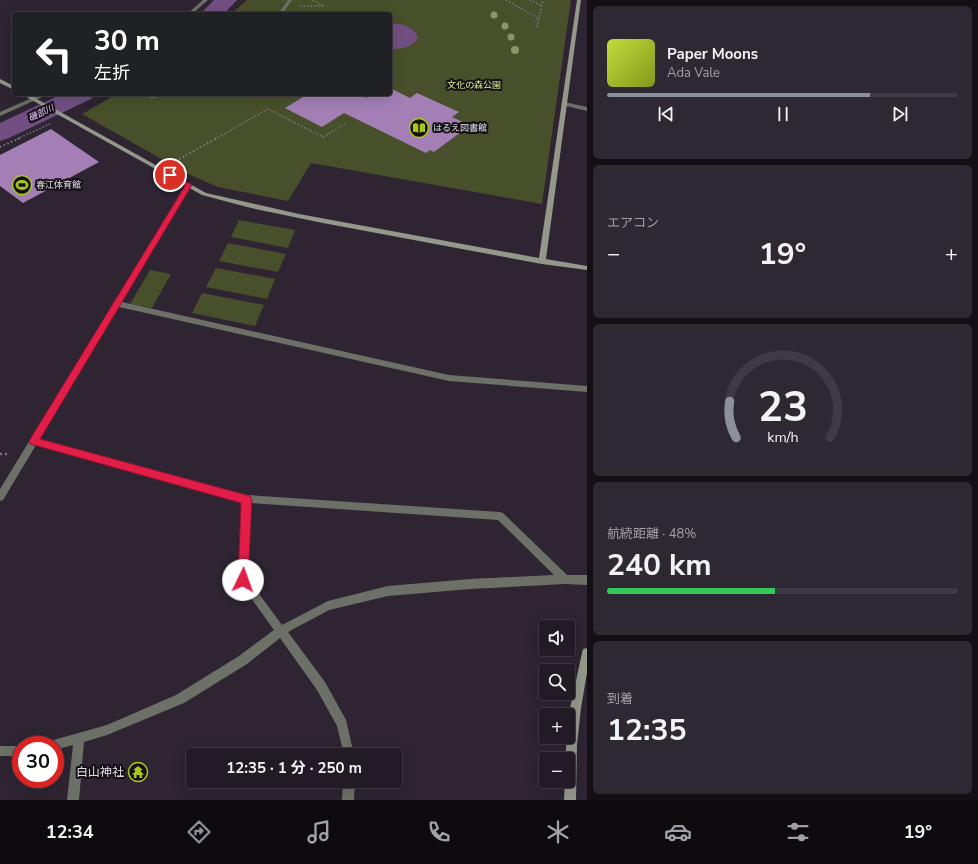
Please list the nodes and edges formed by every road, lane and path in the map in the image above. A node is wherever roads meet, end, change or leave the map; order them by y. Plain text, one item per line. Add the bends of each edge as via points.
1 (206, 0) edge
2 (290, 0) edge
3 (312, 0) edge
4 (506, 0) edge
5 (530, 0) edge
6 (543, 0) edge
7 (578, 0) edge
8 (542, 6) junction
9 (285, 8) junction
10 (191, 12) edge
11 (282, 12) edge
12 (539, 19) junction
13 (537, 27) dead end
14 (0, 81) edge
15 (12, 87) edge
16 (28, 96) edge
17 (41, 96) edge
18 (33, 99) junction
19 (564, 104) junction
20 (587, 109) edge
21 (0, 114) edge
22 (58, 120) dead end
23 (345, 124) dead end
24 (0, 148) edge
25 (161, 170) junction
26 (189, 185) junction
27 (542, 262) junction
28 (587, 268) edge
29 (117, 304) junction
30 (587, 389) edge
31 (34, 441) junction
32 (0, 497) edge
33 (246, 500) junction
34 (565, 579) junction
35 (587, 580) edge
36 (280, 632) junction
37 (587, 653) edge
38 (80, 738) junction
39 (64, 742) edge
40 (347, 748) edge
41 (0, 751) edge
42 (12, 751) edge
43 (349, 788) edge
44 (73, 800) edge
45 (348, 800) edge
46 (570, 800) edge

1 - 10 street
2 - 9 street
3 - 9 path via 324,6
4 - 12 path
5 - 8 path
6 - 8 path
7 - 19 street
8 - 12 path
9 - 11 street
12 - 13 path
14 - 15 street
16 - 18 street
17 - 18 street
18 - 21 street
18 - 25 street
19 - 20 street
19 - 27 street
22 - 24 path
23 - 25 path via 323,137 268,108
25 - 26 street
26 - 27 street via 204,194 231,201
26 - 29 street
27 - 28 street
29 - 30 street via 449,378
29 - 31 street
31 - 32 street
31 - 33 street
33 - 34 street via 500,516
33 - 36 street via 243,580
34 - 35 street
34 - 36 street via 388,591 328,606
36 - 38 street via 243,660 180,699 107,730
36 - 40 street via 321,686 342,724
37 - 46 street via 581,672 570,752
38 - 39 street
38 - 44 street
41 - 42 street
43 - 45 street

